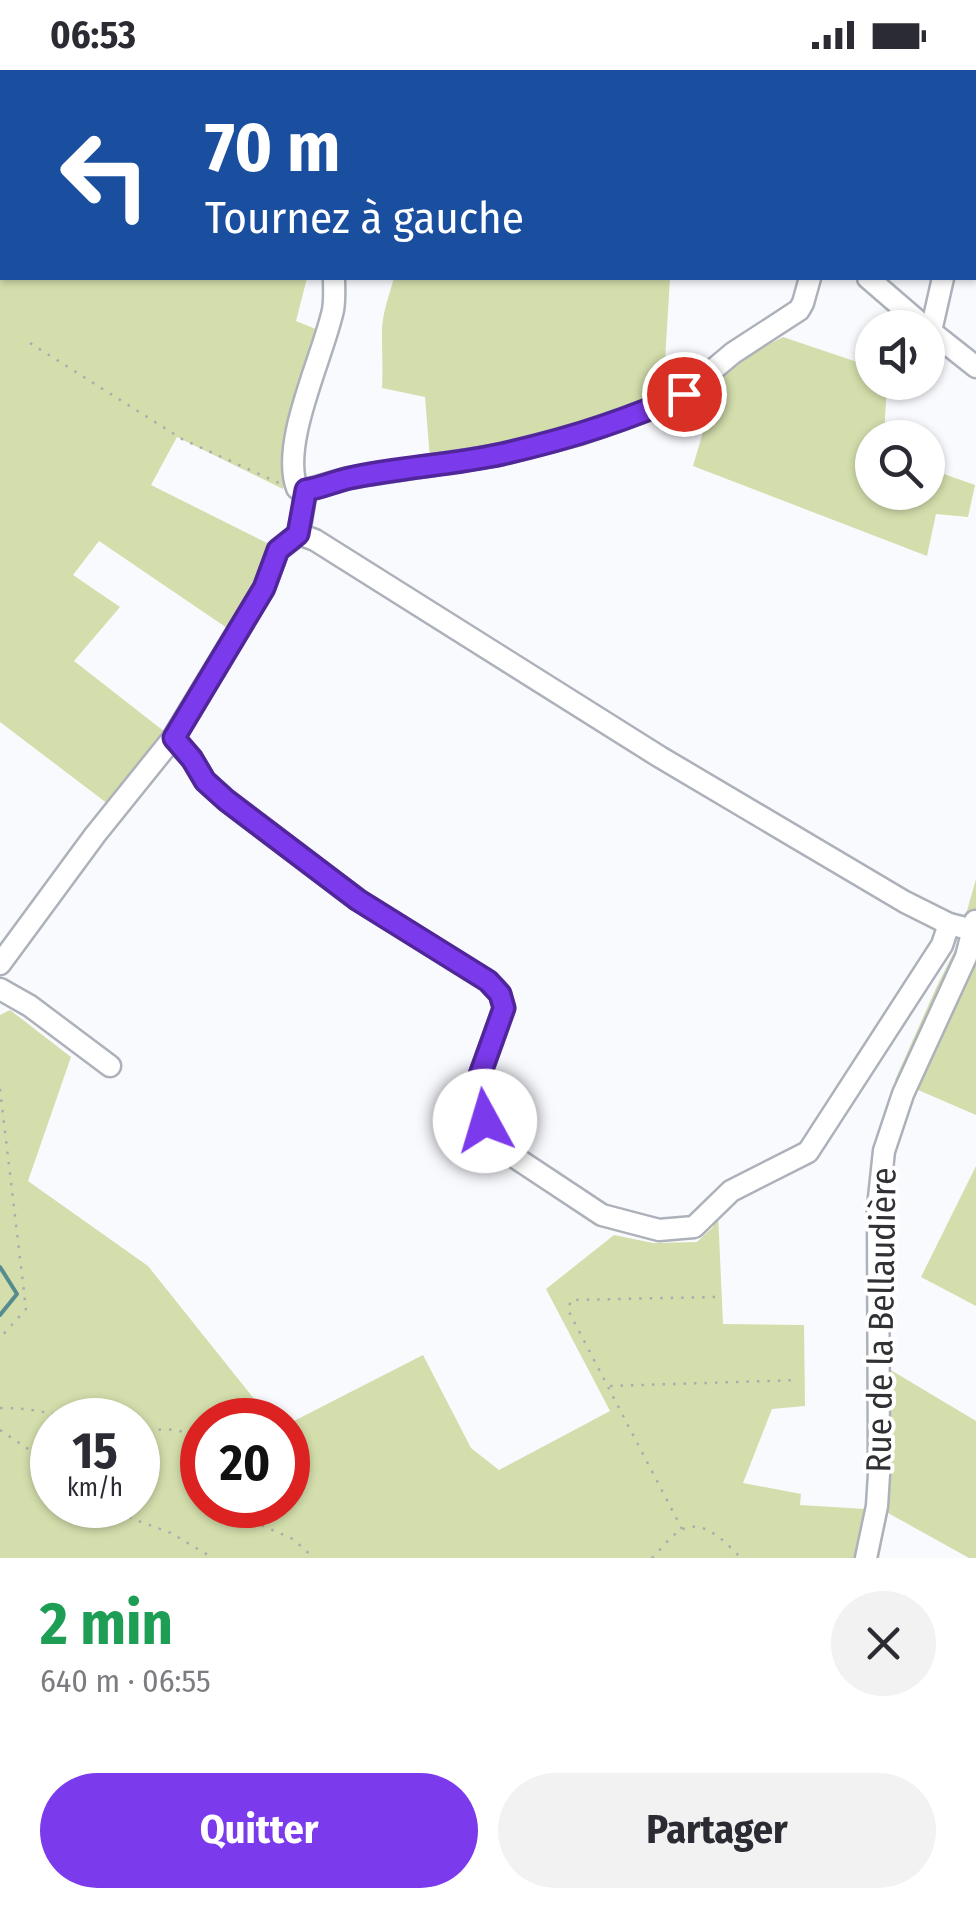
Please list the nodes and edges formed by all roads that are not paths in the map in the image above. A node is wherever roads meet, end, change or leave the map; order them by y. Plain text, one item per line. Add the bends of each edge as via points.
1 (334, 280) edge
2 (810, 280) edge
3 (870, 280) edge
4 (942, 280) edge
5 (906, 310) edge
6 (934, 310) edge
7 (945, 342) edge
8 (976, 366) edge
9 (301, 489) junction
10 (298, 534) junction
11 (174, 738) junction
12 (949, 924) junction
13 (974, 924) edge
14 (0, 964) edge
15 (0, 988) edge
16 (110, 1066) dead end
17 (866, 1558) edge

1 - 9 street via 333,312 292,462
2 - 9 street via 799,310 664,403 499,455
3 - 5 street
4 - 6 street
7 - 8 street
9 - 10 street
10 - 11 street via 278,550 264,588
10 - 12 street via 660,757
11 - 12 street via 226,800 358,900 488,981 504,1008 476,1086 485,1121 513,1156 602,1215 659,1230 694,1227 731,1191 808,1152 942,945
11 - 14 street
12 - 13 street
13 - 17 street, Rue de la Bellaudière via 884,1151 877,1506
15 - 16 street

